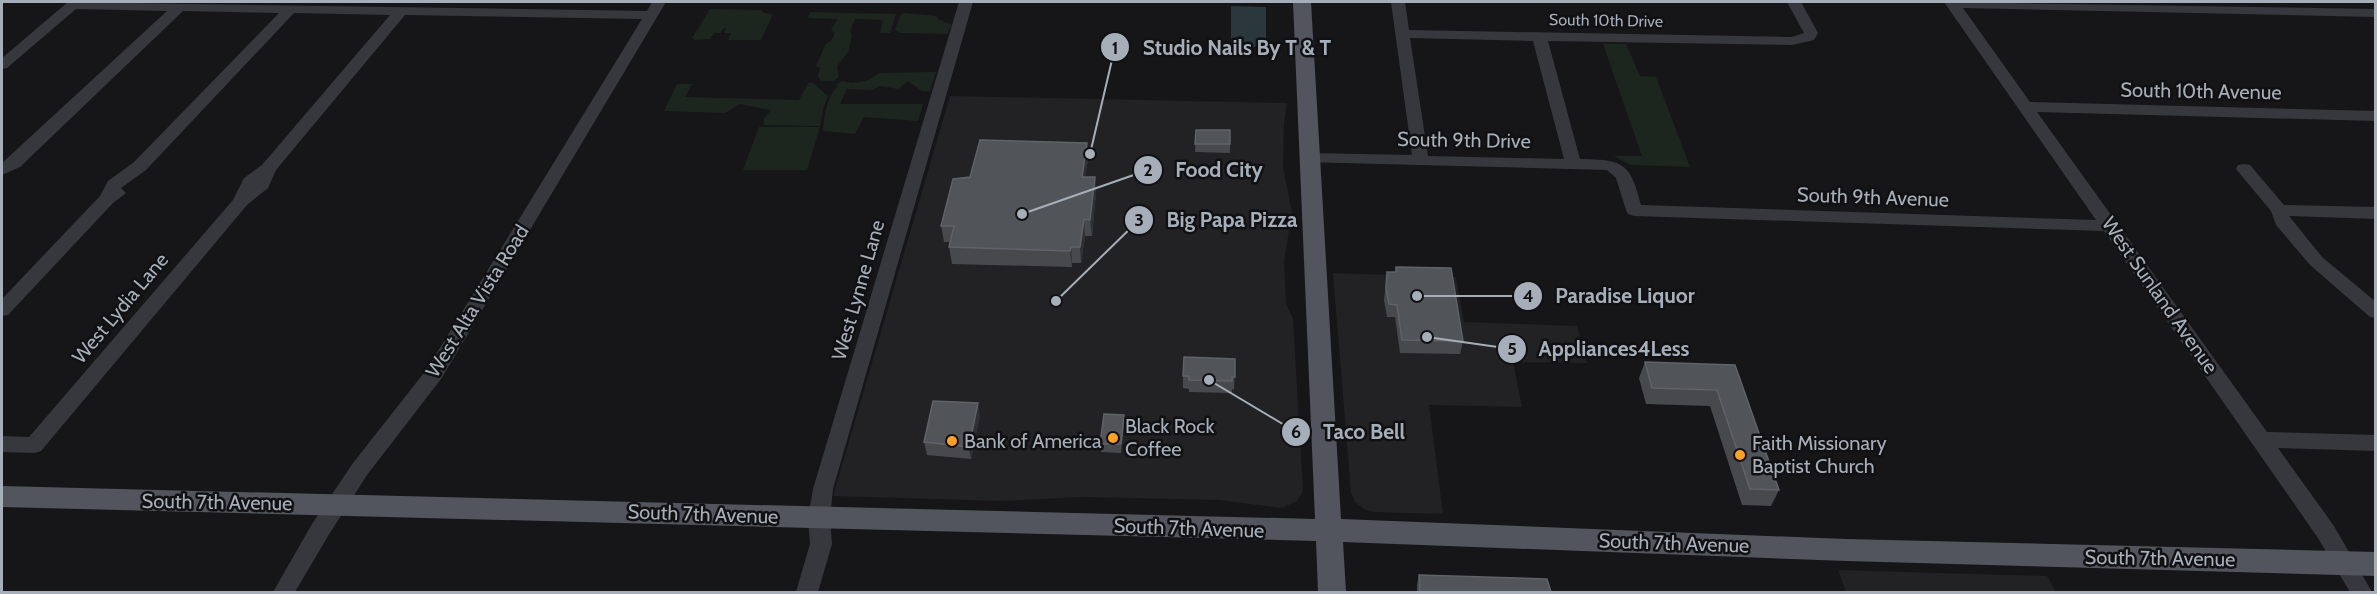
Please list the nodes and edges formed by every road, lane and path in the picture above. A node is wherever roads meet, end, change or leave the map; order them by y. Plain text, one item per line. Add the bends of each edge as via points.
1 (966, 2) edge
2 (1302, 2) edge
3 (1398, 2) edge
4 (1794, 2) edge
5 (1952, 3) edge
6 (246, 5) edge
7 (2120, 5) edge
8 (179, 7) junction
9 (655, 8) edge
10 (290, 9) junction
11 (401, 11) junction
12 (2376, 13) edge
13 (1403, 34) junction
14 (1539, 36) junction
15 (2, 65) edge
16 (2026, 107) junction
17 (2375, 117) edge
18 (1309, 158) junction
19 (1421, 160) junction
20 (1573, 163) junction
21 (8, 166) edge
22 (2244, 169) dead end
23 (2, 183) edge
24 (1634, 210) joint
25 (2279, 210) junction
26 (2376, 213) edge
27 (2111, 226) junction
28 (2, 310) edge
29 (2376, 312) edge
30 (2261, 440) junction
31 (2376, 443) edge
32 (2, 444) edge
33 (2, 497) edge
34 (335, 505) junction
35 (819, 518) junction
36 (1329, 531) junction
37 (2343, 563) junction
38 (2376, 564) edge
39 (284, 592) edge
40 (807, 592) edge
41 (1332, 592) edge
42 (2361, 592) edge

1 - 35 street, West Lynne Lane via 823,489
2 - 18 main road
3 - 13 street
4 - 14 street, South 10th Drive via 1809,28 1809,37 1792,41
5 - 7 street
5 - 16 street, West Sunland Avenue
6 - 8 street
6 - 10 street
7 - 12 street
8 - 15 street via 73,5
8 - 21 street
9 - 11 street
9 - 34 street, West Alta Vista Road via 434,374
10 - 11 street
10 - 28 street via 140,166 137,179 107,199
11 - 32 street, West Lydia Lane via 268,169 261,188 241,201 34,445
13 - 14 street, South 10th Drive
13 - 19 street
14 - 20 street
16 - 17 street, South 10th Avenue
16 - 27 street, West Sunland Avenue
18 - 19 street, South 9th Drive
18 - 36 main road
19 - 20 street, South 9th Drive
20 - 24 street, South 9th Drive via 1618,168 1625,177
21 - 23 street via 9,176
22 - 25 street
24 - 27 street, South 9th Avenue
25 - 26 street
25 - 29 street via 2282,221 2316,261
27 - 30 street, West Sunland Avenue
30 - 31 street
30 - 37 street, West Sunland Avenue via 2326,532
33 - 34 main road, South 7th Avenue
34 - 35 main road, South 7th Avenue
34 - 39 street, West Alta Vista Road
35 - 36 main road, South 7th Avenue
35 - 40 street, West Lynne Lane via 821,544
36 - 37 main road, South 7th Avenue
36 - 41 main road
37 - 38 main road, South 7th Avenue
37 - 42 street, West Sunland Avenue

